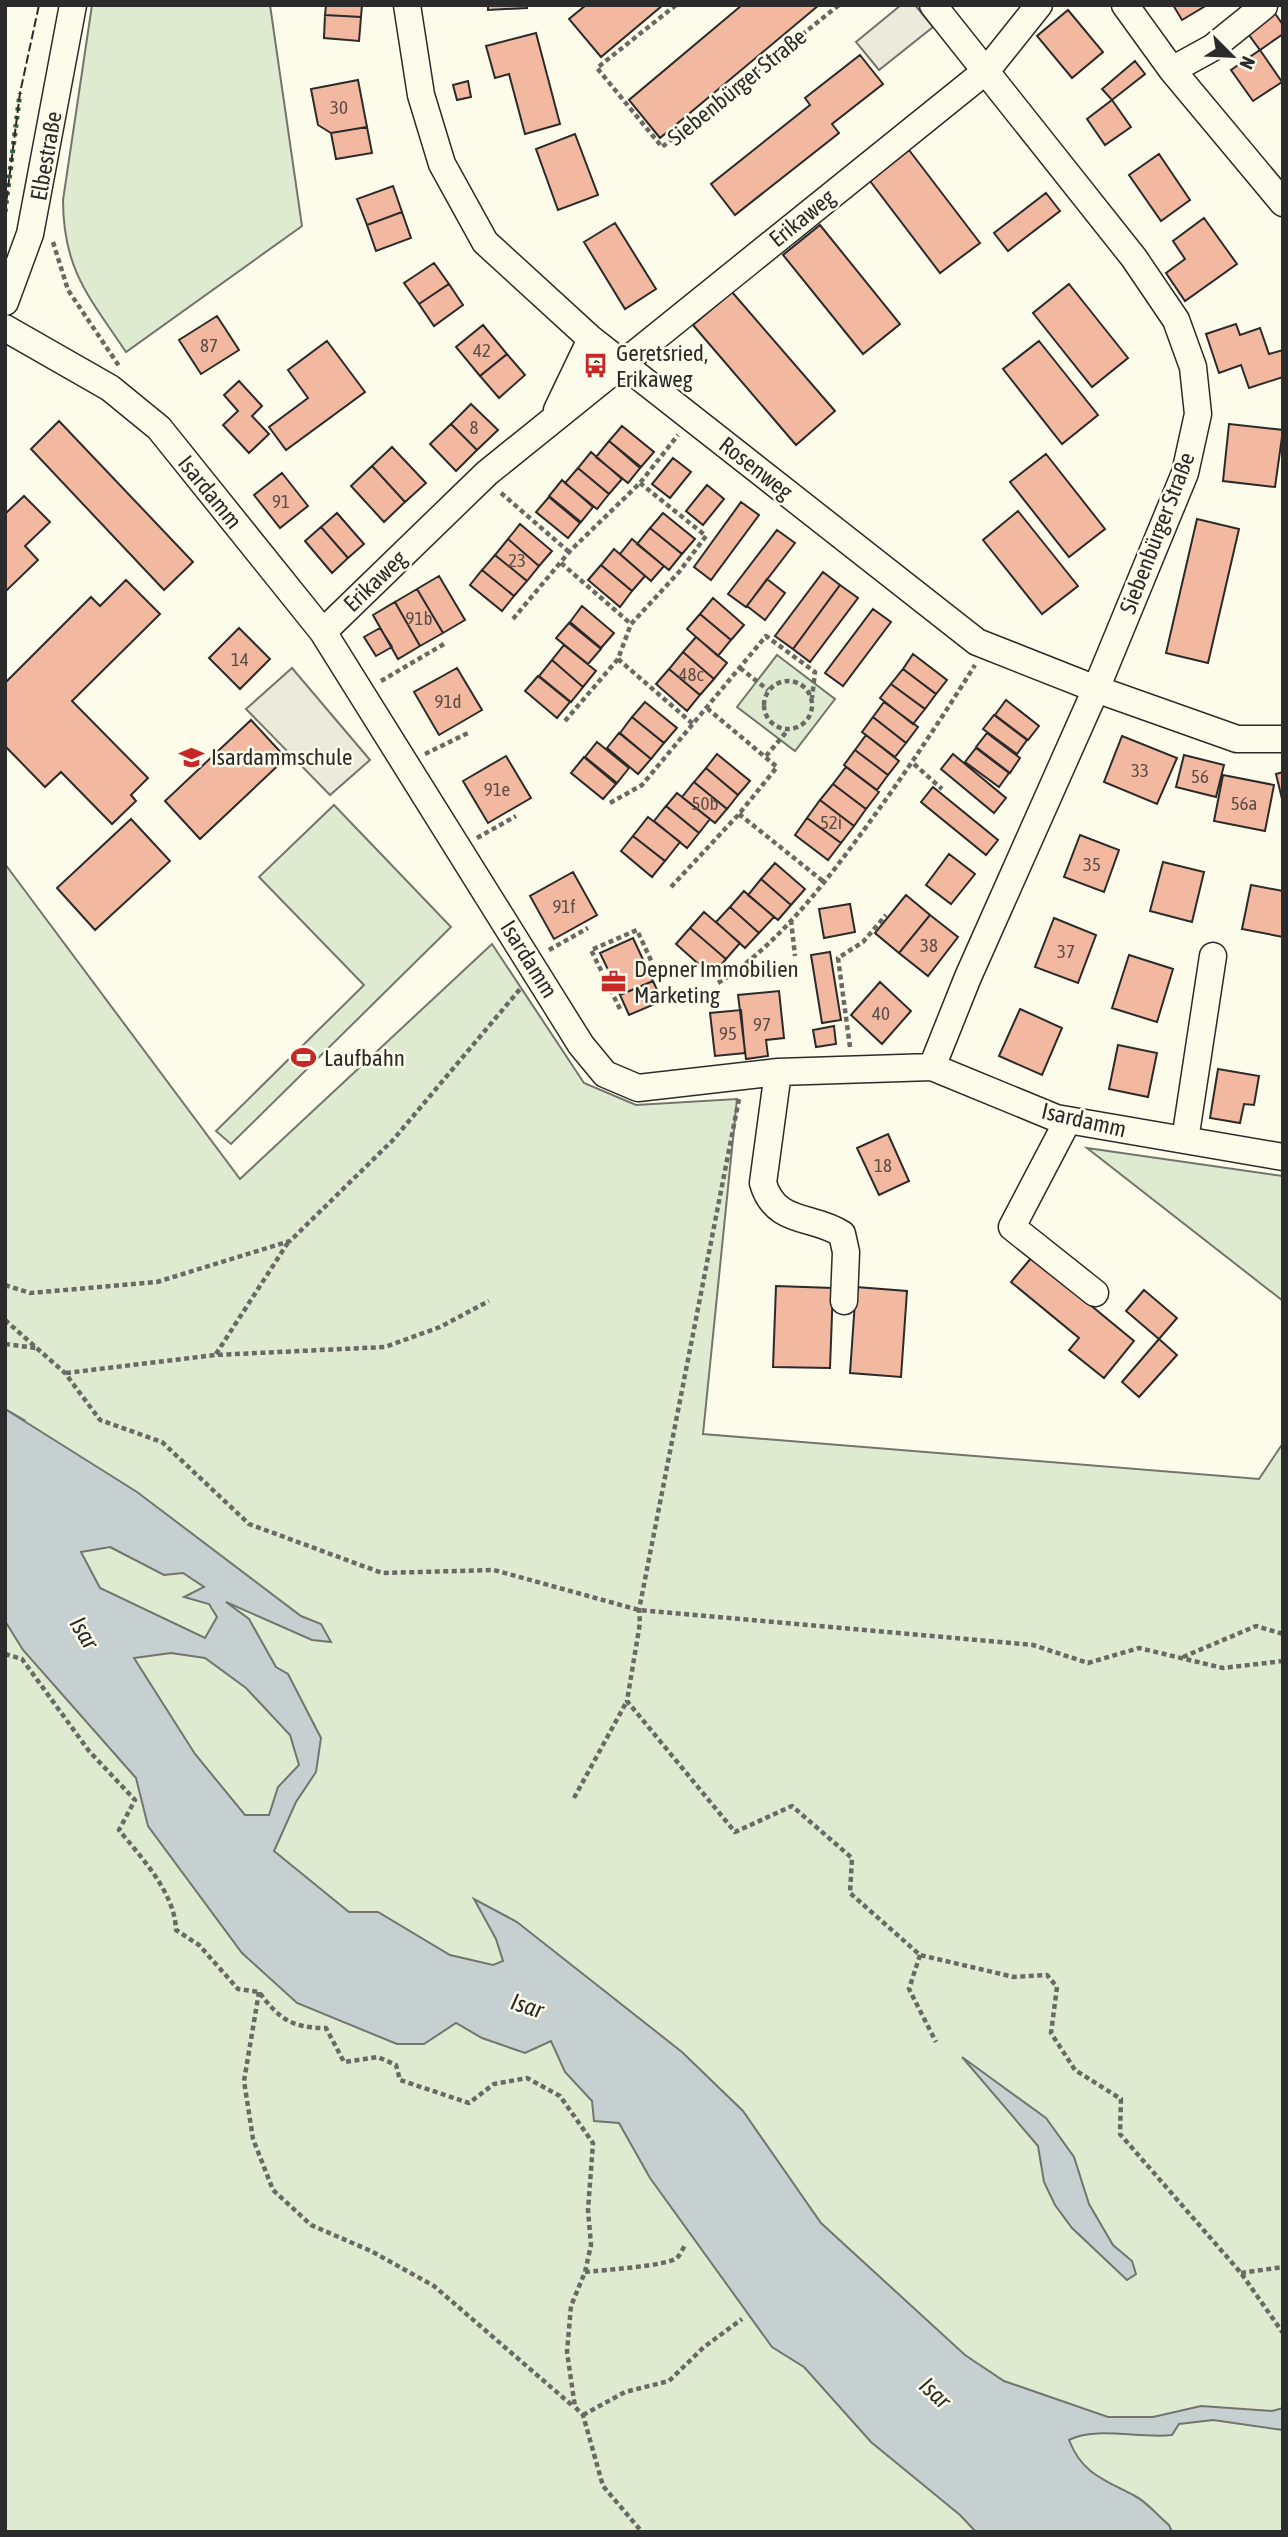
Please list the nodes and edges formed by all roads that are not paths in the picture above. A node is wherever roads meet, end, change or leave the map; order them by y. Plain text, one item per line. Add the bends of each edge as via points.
1 (73, 5) edge
2 (407, 5) edge
3 (933, 5) edge
4 (1039, 5) edge
5 (1125, 5) edge
6 (1264, 6) edge
7 (987, 70) junction
8 (1172, 71) junction
9 (1283, 203) edge
10 (5, 302) edge
11 (5, 328) edge
12 (591, 339) junction
13 (622, 363) junction
14 (553, 418) junction
15 (323, 632) junction
16 (1096, 689) junction
17 (1283, 739) edge
18 (1213, 956) dead end
19 (932, 1067) junction
20 (778, 1073) junction
21 (1068, 1120) junction
22 (1185, 1140) junction
23 (1283, 1157) edge
24 (1095, 1293) dead end
25 (844, 1301) dead end

1 - 10 street, Elbestraße via 33,222
2 - 12 street, Rosenweg via 421,94 448,175 485,242
3 - 7 street, Siebenbürger Straße
4 - 7 street, Erikaweg
5 - 8 street
6 - 8 street via 1212,48
7 - 13 street, Erikaweg
7 - 16 street, Siebenbürger Straße via 1134,257 1177,320 1193,367 1198,414 1185,473
8 - 9 street
11 - 15 street, Isardamm via 110,388 159,428
12 - 13 street, Rosenweg
12 - 14 street, Erikaweg
13 - 14 street, Erikaweg
13 - 16 street, Rosenweg via 987,646
14 - 15 street, Erikaweg via 483,477
15 - 20 street, Isardamm via 581,1045 605,1074 638,1088
16 - 17 street, Rosenweg via 1237,739
16 - 19 street, Siebenbürger Straße
18 - 22 street
19 - 20 street, Isardamm
19 - 21 street, Isardamm
20 - 25 street via 763,1183 766,1196 789,1217 842,1234
21 - 22 street, Isardamm
21 - 24 street via 1012,1227
22 - 23 street, Isardamm

